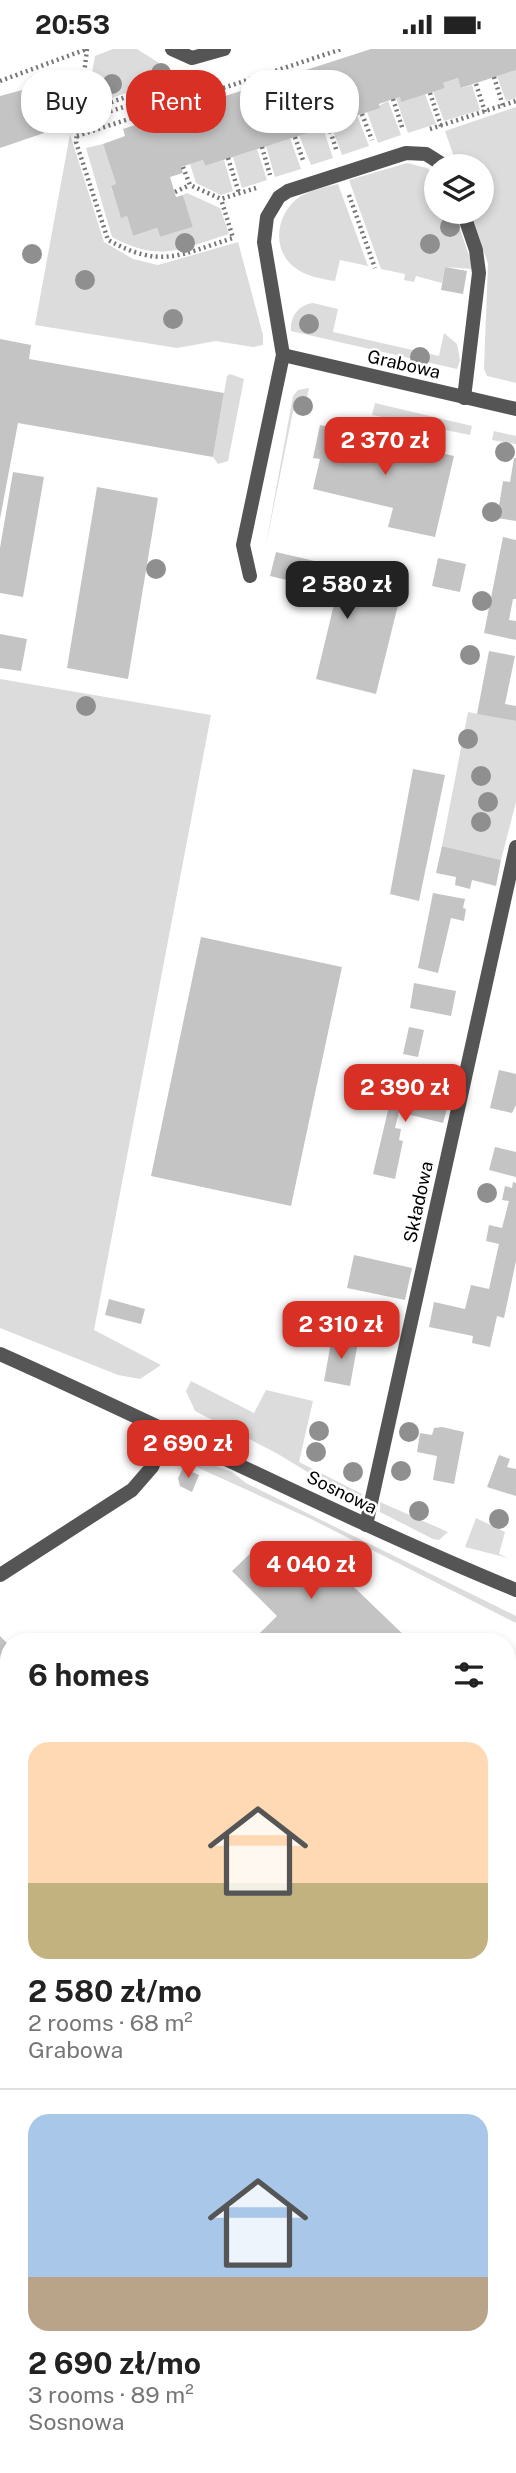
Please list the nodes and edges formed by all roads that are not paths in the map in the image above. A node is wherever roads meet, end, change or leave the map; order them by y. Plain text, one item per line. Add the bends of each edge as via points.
1 (172, 49) edge
2 (223, 49) edge
3 (426, 154) edge
4 (467, 224) edge
5 (283, 355) junction
6 (464, 398) junction
7 (516, 409) edge
8 (250, 576) dead end
9 (516, 847) edge
10 (0, 1354) edge
11 (168, 1429) junction
12 (366, 1525) junction
13 (0, 1576) edge
14 (516, 1590) edge

1 - 2 street via 192,58
3 - 5 street via 340,167 279,197 267,217 264,241
4 - 6 street via 479,273
5 - 6 street, Grabowa
5 - 8 street via 243,545
6 - 7 street, Grabowa
9 - 12 street, Składowa
10 - 11 street, Sosnowa
11 - 12 street, Sosnowa
11 - 13 street via 152,1467 132,1490
12 - 14 street, Sosnowa

